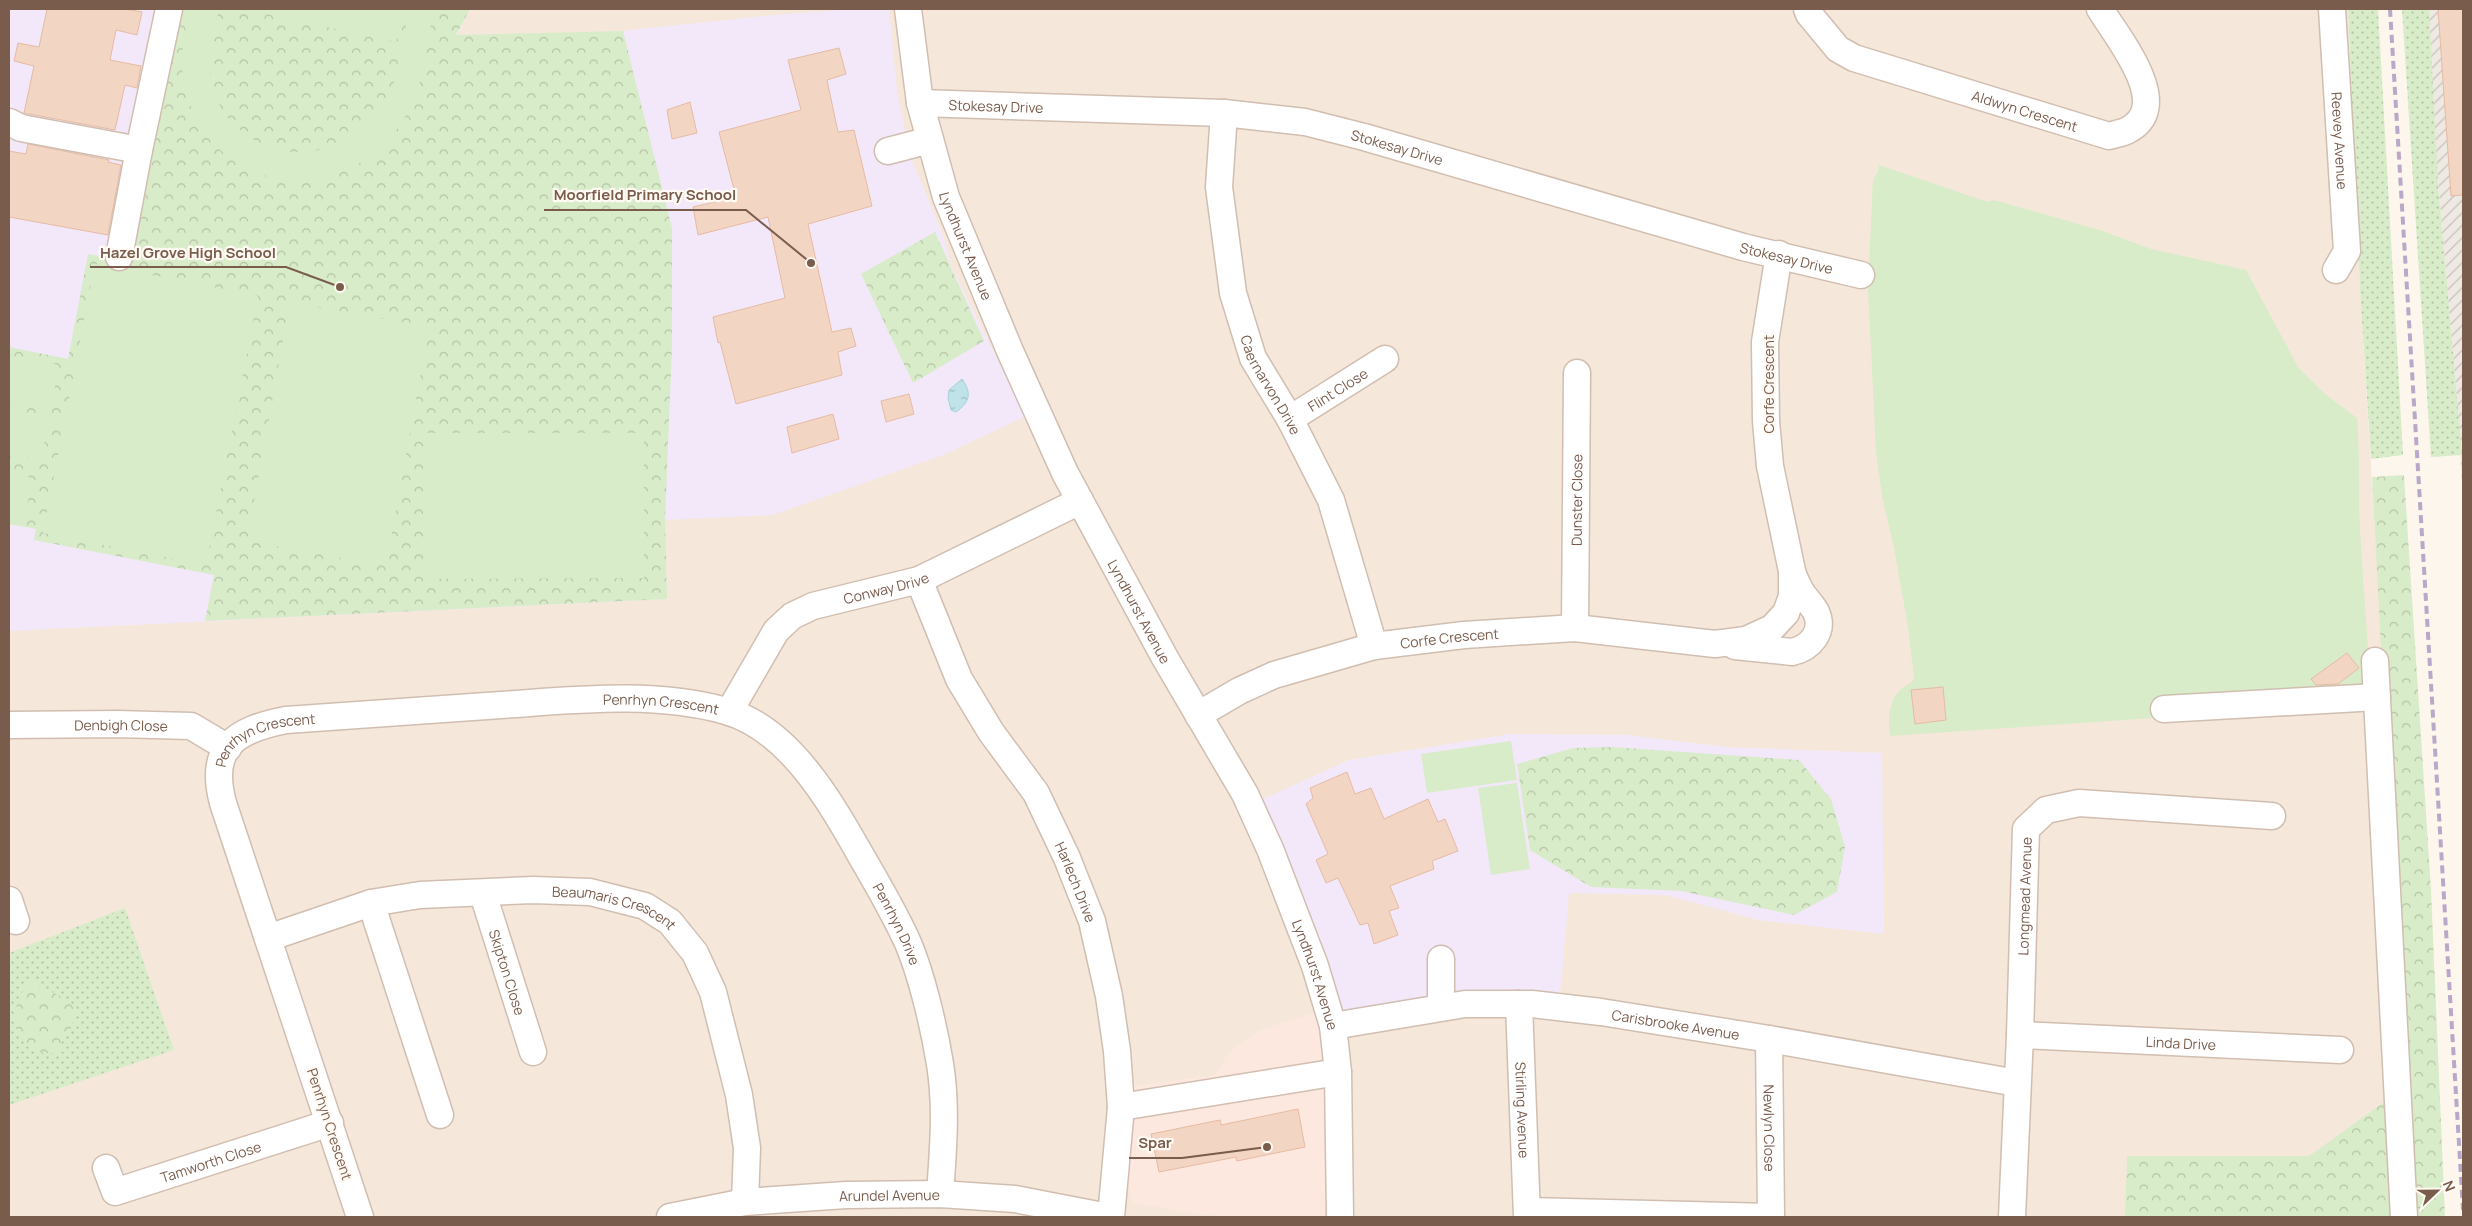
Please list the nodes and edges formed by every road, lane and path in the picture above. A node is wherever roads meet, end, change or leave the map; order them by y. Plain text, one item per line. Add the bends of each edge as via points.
1 (169, 9) edge
2 (908, 9) edge
3 (1807, 9) edge
4 (2100, 9) edge
5 (2332, 9) edge
6 (920, 103) junction
7 (1224, 113) junction
8 (9, 122) edge
9 (930, 140) junction
10 (139, 150) junction
11 (888, 151) dead end
12 (1779, 254) junction
13 (119, 257) dead end
14 (2336, 270) dead end
15 (1861, 274) dead end
16 (1385, 359) dead end
17 (1577, 373) dead end
18 (1290, 419) junction
19 (1080, 501) junction
20 (1792, 572) junction
21 (919, 580) junction
22 (1575, 628) junction
23 (1714, 644) junction
24 (1374, 646) junction
25 (2375, 661) dead end
26 (2377, 696) junction
27 (2164, 709) dead end
28 (729, 712) junction
29 (1198, 715) junction
30 (9, 726) edge
31 (228, 748) junction
32 (2272, 816) dead end
33 (482, 894) junction
34 (371, 903) junction
35 (268, 938) junction
36 (1441, 959) dead end
37 (1520, 1004) junction
38 (1441, 1007) junction
39 (1333, 1026) junction
40 (2020, 1035) junction
41 (1769, 1038) junction
42 (2340, 1050) dead end
43 (533, 1052) dead end
44 (1338, 1072) junction
45 (2017, 1084) junction
46 (1121, 1107) junction
47 (440, 1115) dead end
48 (330, 1123) junction
49 (106, 1168) dead end
50 (940, 1194) junction
51 (745, 1202) junction
52 (1527, 1214) edge
53 (360, 1217) edge
54 (670, 1217) edge
55 (1110, 1217) edge
56 (1340, 1217) edge
57 (1771, 1217) edge
58 (2012, 1217) edge
59 (2404, 1217) edge

1 - 10 street
2 - 6 street, Lyndhurst Avenue
3 - 4 street, Aldwyn Crescent via 1838,50 1854,58 2109,136 2128,131 2137,124 2145,112 2147,99 2144,82
5 - 14 street, Reevey Avenue via 2347,251
6 - 7 street, Stokesay Drive
6 - 9 street, Lyndhurst Avenue
7 - 12 street, Stokesay Drive via 1330,128
7 - 18 street, Caernarvon Drive via 1219,187 1234,293 1253,358
8 - 10 street via 21,128
9 - 11 street
9 - 19 street, Lyndhurst Avenue via 949,206 1010,351
10 - 13 street
12 - 15 street, Stokesay Drive
12 - 20 street, Corfe Crescent via 1765,342 1766,420 1770,466
16 - 18 street, Flint Close
17 - 22 street, Dunster Close
18 - 24 street, Caernarvon Drive via 1331,500
19 - 21 street, Conway Drive
19 - 29 street, Lyndhurst Avenue
20 - 23 street, Corfe Crescent via 1792,596 1786,613 1772,628 1746,640
20 - 23 street, Corfe Crescent via 1800,592 1816,612 1818,628 1813,641 1792,652
21 - 28 street, Conway Drive via 813,606 792,616 776,631
21 - 46 street, Harlech Drive via 959,679 991,732 1036,793 1092,921 1118,1051
22 - 23 street, Corfe Crescent
22 - 24 street, Corfe Crescent via 1464,635
24 - 29 street, Corfe Crescent via 1274,675
25 - 26 street
26 - 27 street
26 - 59 street
28 - 31 street, Penrhyn Crescent via 660,700 625,699 286,720 258,726 236,738
28 - 50 street, Penrhyn Drive via 760,727 797,760 826,794 886,898 908,944 921,982 940,1064 945,1115
29 - 39 street, Lyndhurst Avenue via 1244,794 1270,849 1315,966
30 - 31 street, Denbigh Close via 191,726
31 - 35 street, Penrhyn Crescent via 218,769 218,782
32 - 40 street, Longmead Avenue via 2079,802 2046,810 2026,829
33 - 34 street, Beaumaris Crescent via 420,894
33 - 43 street, Skipton Close
33 - 51 street, Beaumaris Crescent via 533,890 590,892 645,906 670,922 695,953 713,992 728,1048 747,1148
34 - 35 street, Beaumaris Crescent
34 - 47 street
35 - 48 street, Penrhyn Crescent
36 - 38 street
37 - 38 street, Carisbrooke Avenue
37 - 41 street, Carisbrooke Avenue via 1600,1012
37 - 52 street, Stirling Avenue
38 - 39 street, Carisbrooke Avenue
39 - 44 street, Lyndhurst Avenue
40 - 42 street, Linda Drive
40 - 45 street, Longmead Avenue
41 - 45 street, Carisbrooke Avenue
41 - 57 street, Newlyn Close
44 - 46 street
44 - 56 street, Lyndhurst Avenue
45 - 58 street, Longmead Avenue
46 - 55 street, Harlech Drive
48 - 49 street, Tamworth Close via 115,1192
48 - 53 street, Penrhyn Crescent
50 - 51 street, Arundel Avenue via 846,1195
50 - 55 street, Arundel Avenue via 1015,1199
51 - 54 street, Arundel Avenue
52 - 57 street

